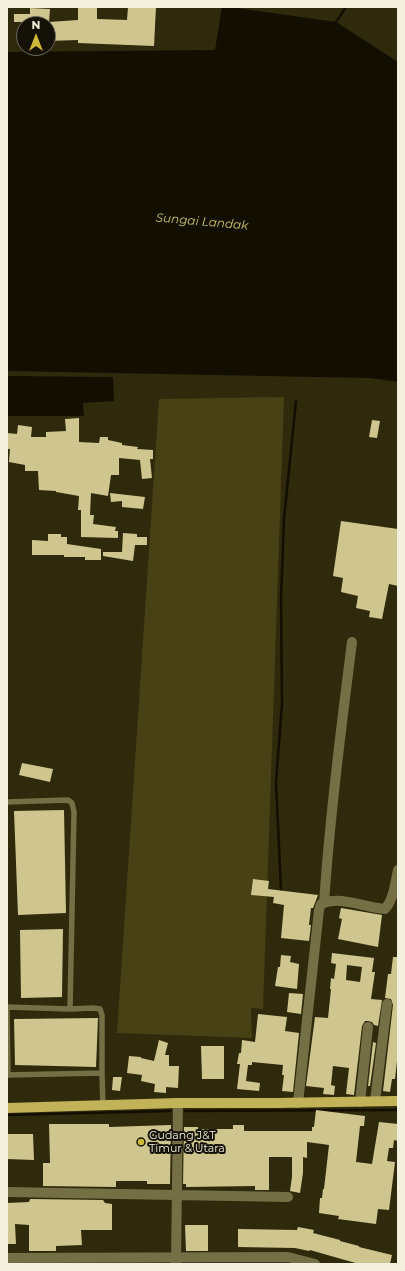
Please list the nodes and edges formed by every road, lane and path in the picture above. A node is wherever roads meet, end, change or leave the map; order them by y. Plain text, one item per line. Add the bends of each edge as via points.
1 (352, 642) dead end
2 (7, 802) edge
3 (398, 870) edge
4 (324, 903) junction
5 (7, 1001) edge
6 (387, 1004) dead end
7 (7, 1007) edge
8 (70, 1008) junction
9 (368, 1027) dead end
10 (102, 1073) junction
11 (7, 1075) edge
12 (375, 1101) junction
13 (398, 1101) edge
14 (360, 1102) junction
15 (178, 1103) junction
16 (298, 1103) junction
17 (103, 1106) junction
18 (7, 1108) edge
19 (7, 1192) edge
20 (177, 1194) junction
21 (288, 1197) dead end
22 (7, 1258) edge
23 (50, 1261) edge
24 (112, 1261) edge
25 (176, 1261) edge
26 (243, 1261) edge
27 (315, 1264) edge

1 - 4 street via 337,760
2 - 8 lane via 68,800 72,803 74,812
3 - 4 street via 392,896 385,909 354,902
4 - 16 street via 319,910
5 - 7 lane
6 - 12 street
7 - 8 lane
7 - 11 lane
8 - 10 lane via 100,1009
9 - 14 street
10 - 11 lane
10 - 17 lane
12 - 13 main road
12 - 14 main road
14 - 16 main road
15 - 16 main road
15 - 17 main road
15 - 20 street
17 - 18 main road
19 - 20 street
20 - 21 street
20 - 25 street
22 - 23 street
23 - 24 street
24 - 25 street
25 - 26 street
26 - 27 street via 288,1258

